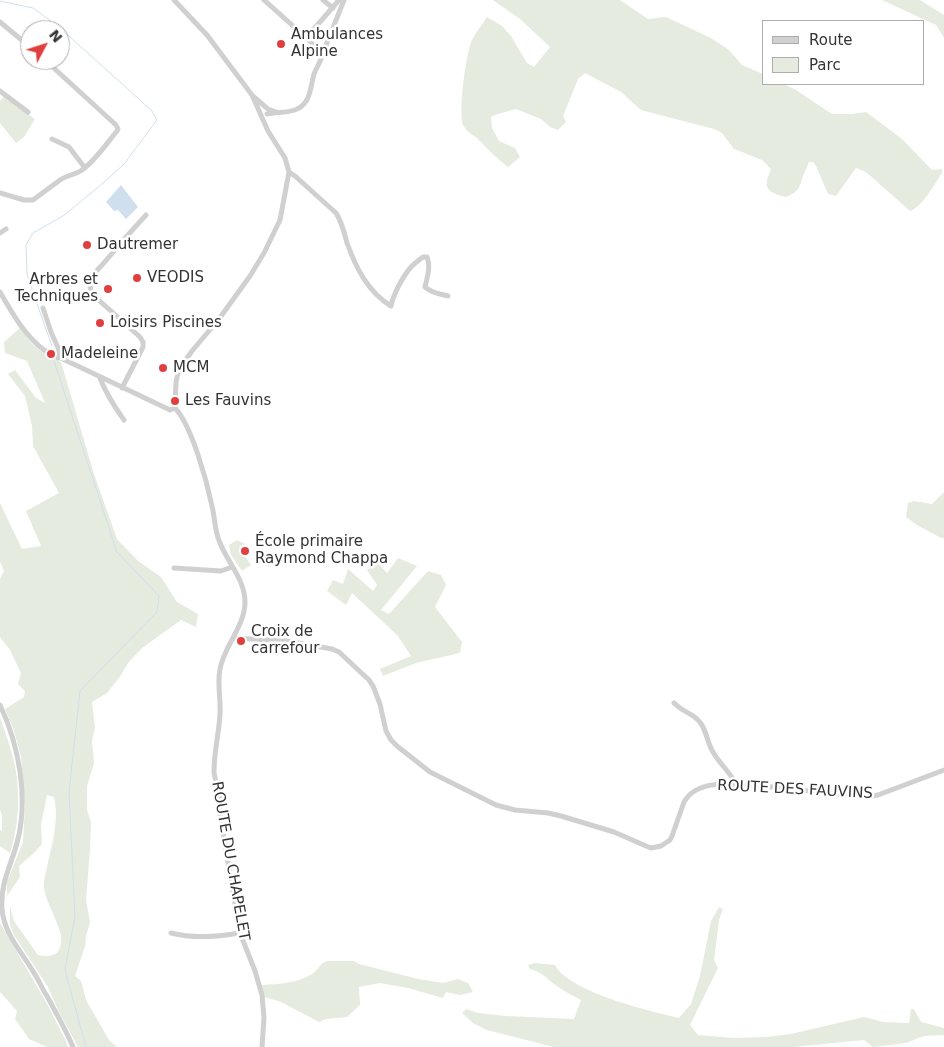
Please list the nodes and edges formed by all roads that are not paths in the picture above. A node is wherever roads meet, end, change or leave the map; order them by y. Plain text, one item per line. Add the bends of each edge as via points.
1 (174, 0) edge
2 (264, 0) edge
3 (323, 0) edge
4 (339, 0) edge
5 (344, 0) edge
6 (331, 10) junction
7 (337, 17) junction
8 (0, 22) edge
9 (307, 37) junction
10 (20, 39) edge
11 (322, 52) junction
12 (56, 70) edge
13 (0, 91) edge
14 (28, 112) dead end
15 (264, 112) junction
16 (52, 138) dead end
17 (86, 168) junction
18 (289, 172) junction
19 (0, 192) edge
20 (146, 216) dead end
21 (6, 229) dead end
22 (0, 232) edge
23 (0, 292) edge
24 (448, 296) dead end
25 (44, 308) dead end
26 (58, 358) junction
27 (100, 378) junction
28 (122, 388) junction
29 (175, 408) junction
30 (124, 420) dead end
31 (232, 567) junction
32 (174, 568) dead end
33 (233, 638) junction
34 (674, 703) dead end
35 (0, 705) edge
36 (944, 770) edge
37 (736, 784) junction
38 (172, 933) dead end
39 (240, 933) junction
40 (74, 1047) edge
41 (262, 1047) edge

1 - 15 street via 207,36
2 - 9 street
3 - 6 street
4 - 6 street
5 - 7 street
6 - 7 street
6 - 9 street
7 - 11 street
8 - 10 street
9 - 11 street
11 - 15 street via 307,102 295,110
12 - 17 street via 117,126 117,131
13 - 14 street
15 - 18 street via 265,124
16 - 17 street via 69,147
17 - 19 street via 60,180 33,200
18 - 24 street via 336,213 362,278 384,302 391,306 411,267 423,256 429,262 424,287
18 - 29 street via 280,220 250,276 182,365 176,382
20 - 28 street via 96,272 90,285 93,295 143,342
21 - 22 street
23 - 26 street via 32,340
25 - 26 street via 59,350
26 - 27 street
27 - 28 street
27 - 30 street
28 - 29 street via 170,410
29 - 31 street via 196,450 208,486 219,542
31 - 32 street via 221,571
31 - 33 street via 245,595 242,620
33 - 37 street, ROUTE DES FAUVINS via 287,640 339,652 373,686 386,731 404,753 430,772 496,806 561,816 656,848 666,844 672,836 684,802 692,792 704,786
33 - 39 street, ROUTE DU CHAPELET via 220,668 220,714 214,772 221,799 220,815
34 - 37 street via 703,726 712,751
35 - 40 street via 17,756 22,811 17,843 3,886 3,915 8,932
36 - 37 street, ROUTE DES FAUVINS via 865,797
38 - 39 street via 213,937
39 - 41 street, ROUTE DU CHAPELET via 262,995

